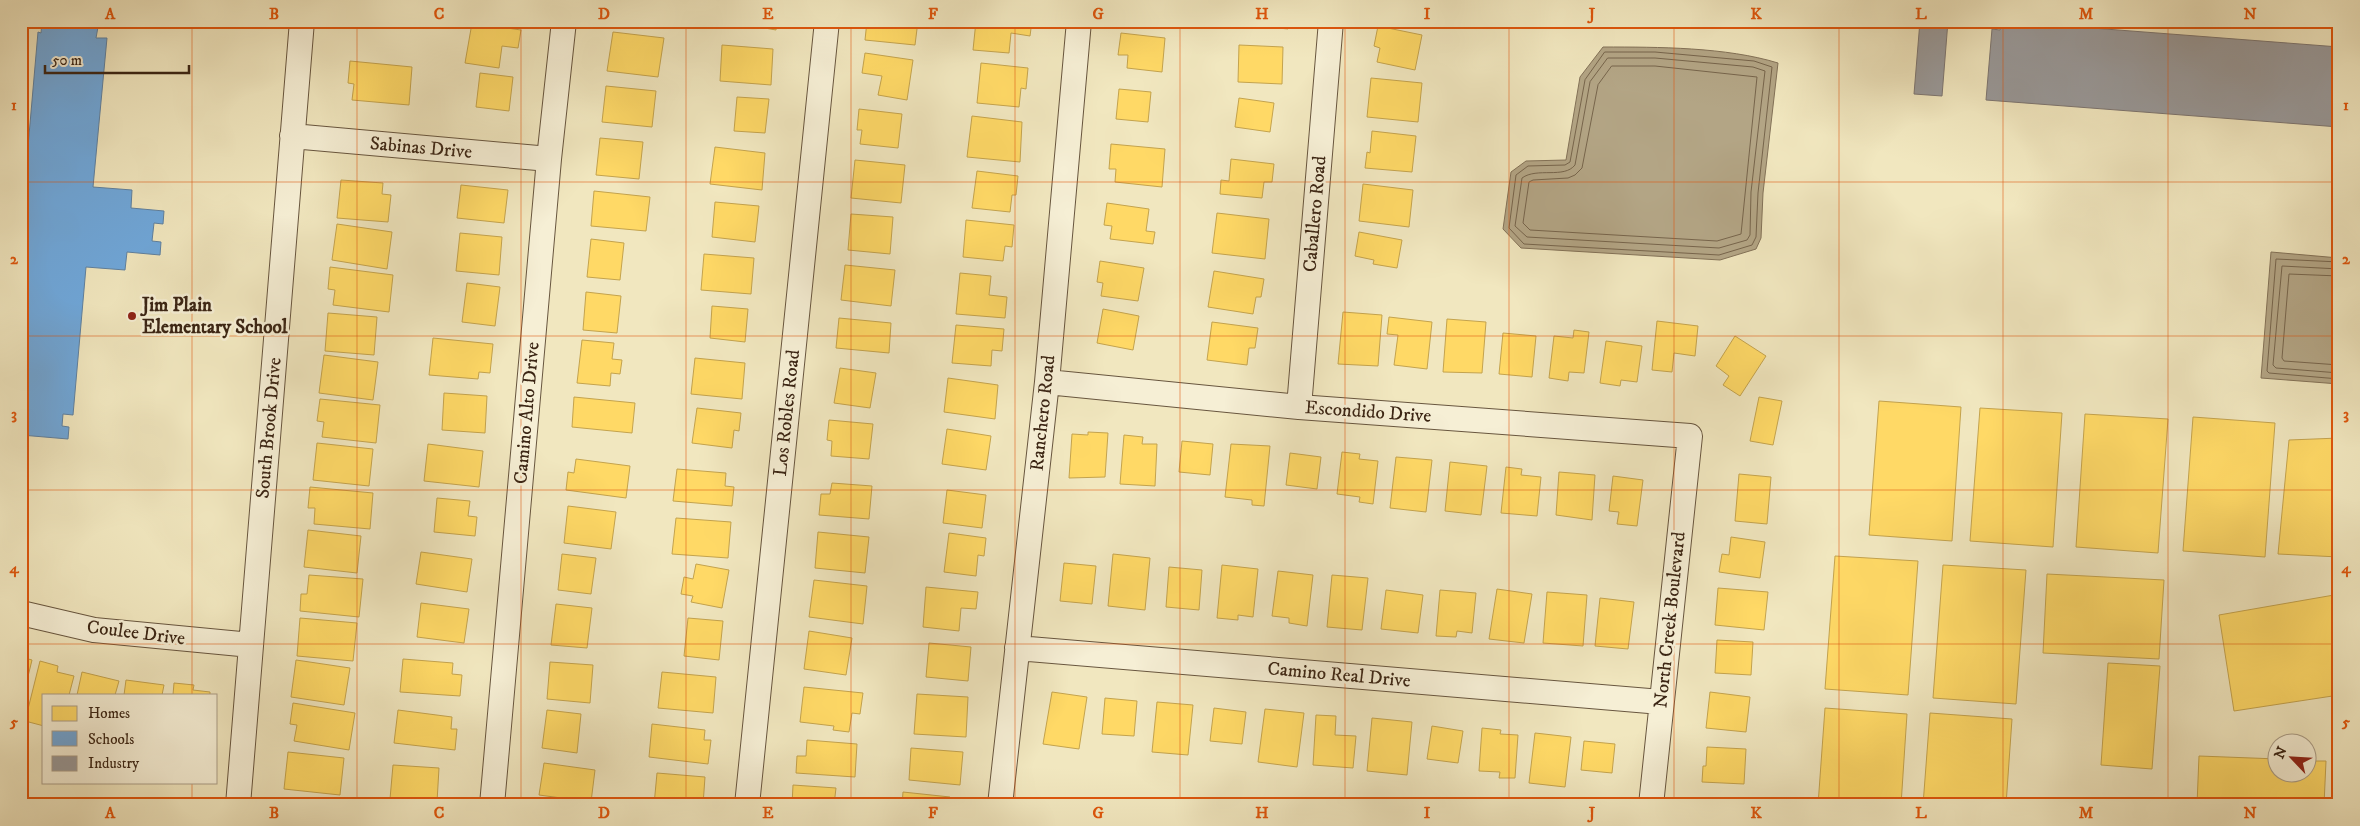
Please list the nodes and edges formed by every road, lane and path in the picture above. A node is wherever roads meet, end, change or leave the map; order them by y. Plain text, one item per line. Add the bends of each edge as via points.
1 (302, 21) edge
2 (564, 21) edge
3 (827, 21) edge
4 (1078, 21) edge
5 (1331, 21) edge
6 (292, 136) junction
7 (549, 159) junction
8 (1047, 382) junction
9 (1299, 407) junction
10 (1690, 436) joint
11 (21, 613) edge
12 (251, 645) junction
13 (1017, 648) junction
14 (1661, 702) junction
15 (238, 805) edge
16 (492, 805) edge
17 (747, 805) edge
18 (1000, 805) edge
19 (1651, 805) edge

1 - 6 street, South Brook Drive
2 - 7 street, Camino Alto Drive
3 - 17 street, Los Robles Road
4 - 8 street, Ranchero Road
5 - 9 street, Caballero Road
6 - 7 street, Sabinas Drive
6 - 12 street, South Brook Drive
7 - 16 street, Camino Alto Drive
8 - 9 street, Escondido Drive
8 - 13 street, Ranchero Road
9 - 10 street, Escondido Drive
10 - 14 street, North Creek Boulevard
11 - 12 street, Coulee Drive via 94,630
12 - 15 street, South Brook Drive
13 - 14 street, Camino Real Drive
13 - 18 street, Ranchero Road
14 - 19 street, North Creek Boulevard

